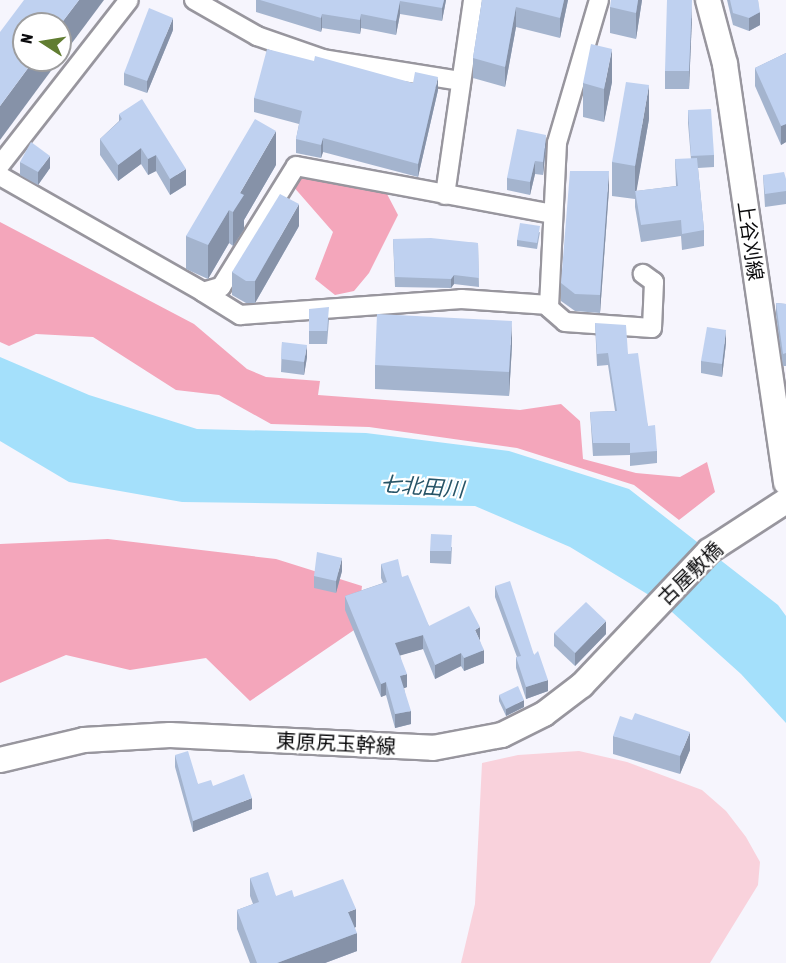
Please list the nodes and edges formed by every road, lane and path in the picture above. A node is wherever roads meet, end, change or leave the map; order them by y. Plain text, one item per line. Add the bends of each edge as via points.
1 (129, 0) edge
2 (195, 0) edge
3 (473, 0) edge
4 (599, 0) edge
5 (708, 0) edge
6 (460, 81) junction
7 (0, 165) edge
8 (0, 176) edge
9 (444, 195) junction
10 (553, 214) junction
11 (643, 274) dead end
12 (203, 292) junction
13 (549, 305) junction
14 (786, 483) edge
15 (786, 501) edge
16 (634, 630) joint
17 (0, 759) edge

1 - 7 street
2 - 6 street via 257,36 323,59
3 - 6 street
4 - 10 street via 557,143
5 - 14 street, 上谷刈線 via 725,64
6 - 9 street
8 - 12 street
9 - 10 street
9 - 12 street via 296,166 221,287
10 - 13 street
11 - 13 street via 654,282 652,328 565,322
12 - 13 street via 240,315 461,300
15 - 16 street, 古屋敷橋 via 709,551
16 - 17 street, 東原尻玉幹線 via 582,685 544,714 502,735 433,748 170,735 84,740

